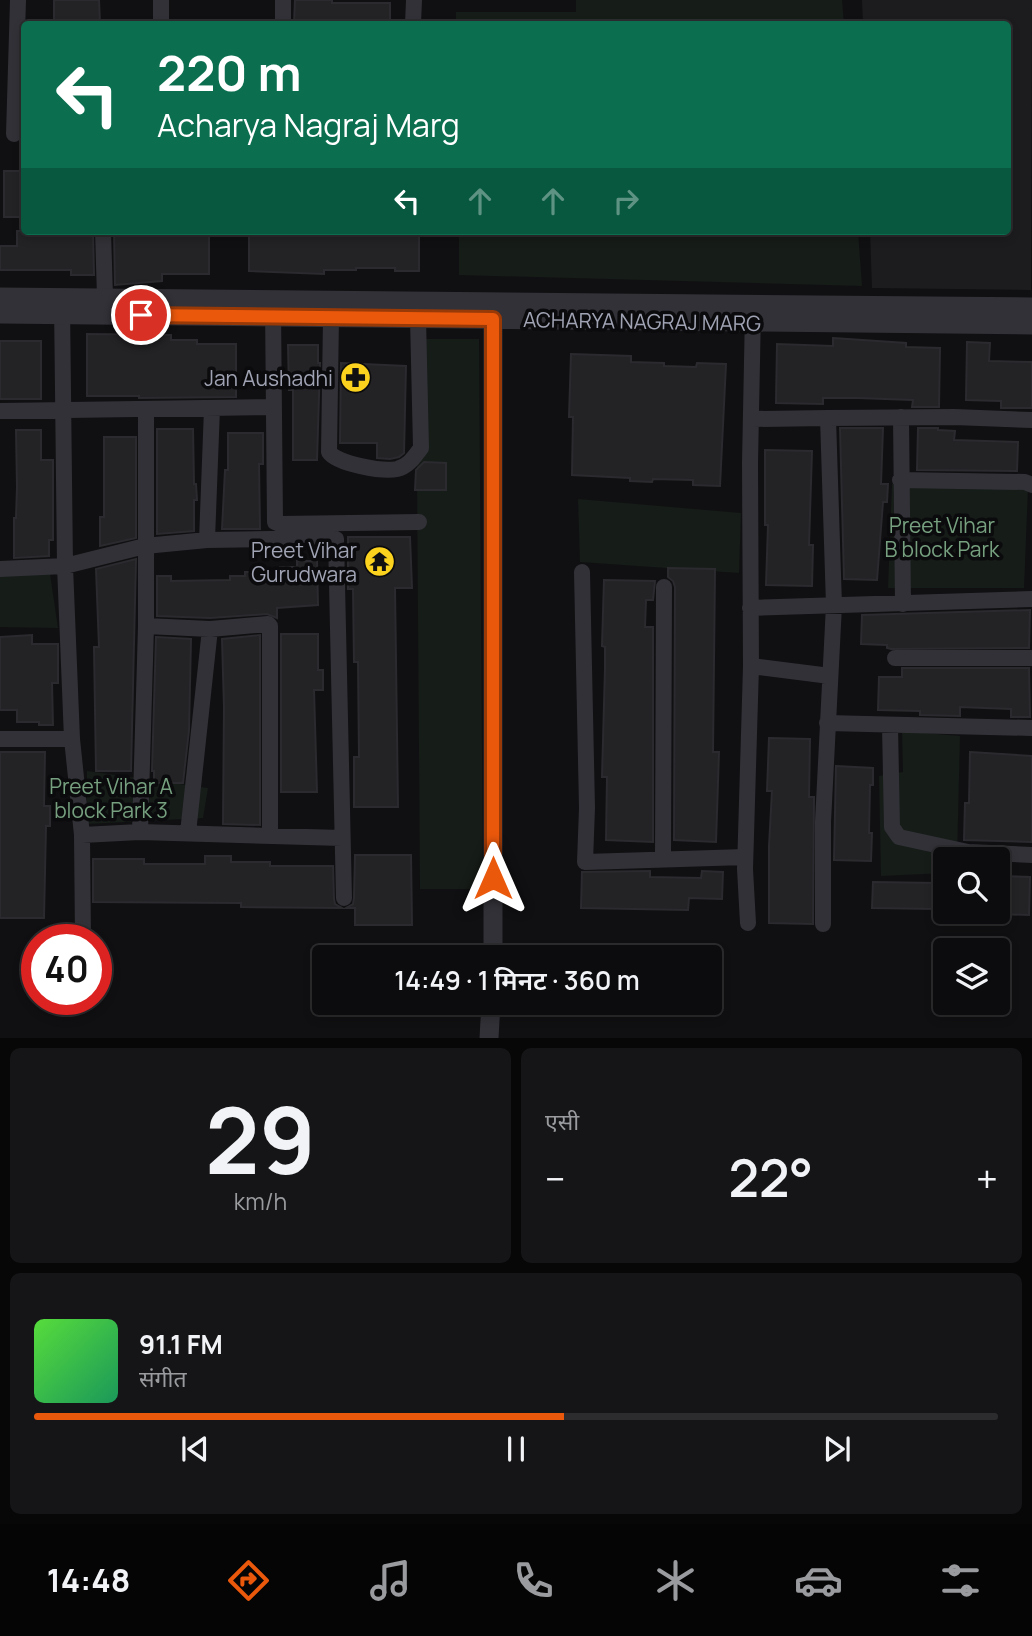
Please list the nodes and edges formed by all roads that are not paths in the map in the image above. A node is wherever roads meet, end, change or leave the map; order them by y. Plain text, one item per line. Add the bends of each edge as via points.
1 (18, 0) edge
2 (161, 0) edge
3 (282, 0) edge
4 (414, 0) edge
5 (162, 21) edge
6 (283, 21) edge
7 (413, 21) edge
8 (13, 134) edge
9 (103, 235) edge
10 (0, 297) edge
11 (105, 297) junction
12 (62, 306) junction
13 (1032, 307) edge
14 (273, 308) junction
15 (493, 311) junction
16 (753, 313) junction
17 (0, 314) edge
18 (331, 317) junction
19 (418, 318) junction
20 (1032, 325) edge
21 (274, 407) junction
22 (212, 408) junction
23 (146, 409) junction
24 (0, 411) edge
25 (64, 411) junction
26 (901, 417) junction
27 (828, 418) junction
28 (752, 419) junction
29 (1032, 420) edge
30 (900, 480) junction
31 (1031, 480) edge
32 (419, 522) dead end
33 (207, 540) junction
34 (145, 547) junction
35 (65, 566) junction
36 (0, 569) edge
37 (582, 572) dead end
38 (664, 587) dead end
39 (1032, 599) edge
40 (903, 604) junction
41 (834, 605) junction
42 (750, 608) junction
43 (146, 626) junction
44 (210, 629) junction
45 (895, 658) dead end
46 (1032, 658) edge
47 (751, 666) junction
48 (830, 676) junction
49 (827, 723) junction
50 (890, 726) junction
51 (1032, 729) edge
52 (0, 739) edge
53 (72, 739) junction
54 (139, 832) junction
55 (188, 833) junction
56 (82, 835) junction
57 (270, 836) junction
58 (342, 838) junction
59 (1032, 855) edge
60 (745, 857) junction
61 (663, 858) junction
62 (344, 898) dead end
63 (748, 923) dead end
64 (83, 924) edge
65 (823, 924) dead end
66 (493, 945) edge
67 (490, 1015) edge
68 (489, 1038) edge

1 - 8 street
2 - 5 street
3 - 6 street
4 - 7 street
9 - 11 street
10 - 12 street, ACHARYA NAGRAJ MARG
11 - 12 street, ACHARYA NAGRAJ MARG
11 - 14 street, ACHARYA NAGRAJ MARG
12 - 14 street, ACHARYA NAGRAJ MARG
12 - 17 street, ACHARYA NAGRAJ MARG
12 - 25 street
13 - 16 street, ACHARYA NAGRAJ MARG
14 - 15 street, ACHARYA NAGRAJ MARG
14 - 18 street, ACHARYA NAGRAJ MARG
14 - 21 street
15 - 16 street, ACHARYA NAGRAJ MARG
15 - 19 street, ACHARYA NAGRAJ MARG
15 - 66 street
16 - 20 street, ACHARYA NAGRAJ MARG
16 - 28 street
18 - 19 street, ACHARYA NAGRAJ MARG
18 - 19 street via 329,452 345,463 395,470 411,463 421,447
21 - 22 street
21 - 32 street via 275,522
22 - 23 street
22 - 33 street
23 - 25 street
23 - 34 street
24 - 25 street
25 - 35 street
26 - 27 street
26 - 29 street
26 - 30 street
27 - 28 street
27 - 41 street
28 - 42 street
30 - 31 street
30 - 40 street
33 - 34 street
33 - 58 street via 337,540
34 - 35 street
34 - 43 street
35 - 36 street
35 - 53 street
37 - 61 street via 585,862
38 - 61 street
39 - 40 street
40 - 41 street
41 - 42 street
41 - 48 street
42 - 47 street
43 - 44 street
43 - 54 street
44 - 55 street
44 - 57 street via 271,627
45 - 46 street
47 - 48 street
47 - 60 street
48 - 49 street
49 - 50 street
49 - 65 street
50 - 51 street
50 - 59 street via 892,827 899,837 968,852
52 - 53 street
53 - 56 street
54 - 55 street
54 - 56 street
55 - 57 street
56 - 64 street
57 - 58 street
58 - 62 street
60 - 61 street
60 - 63 street
67 - 68 street

